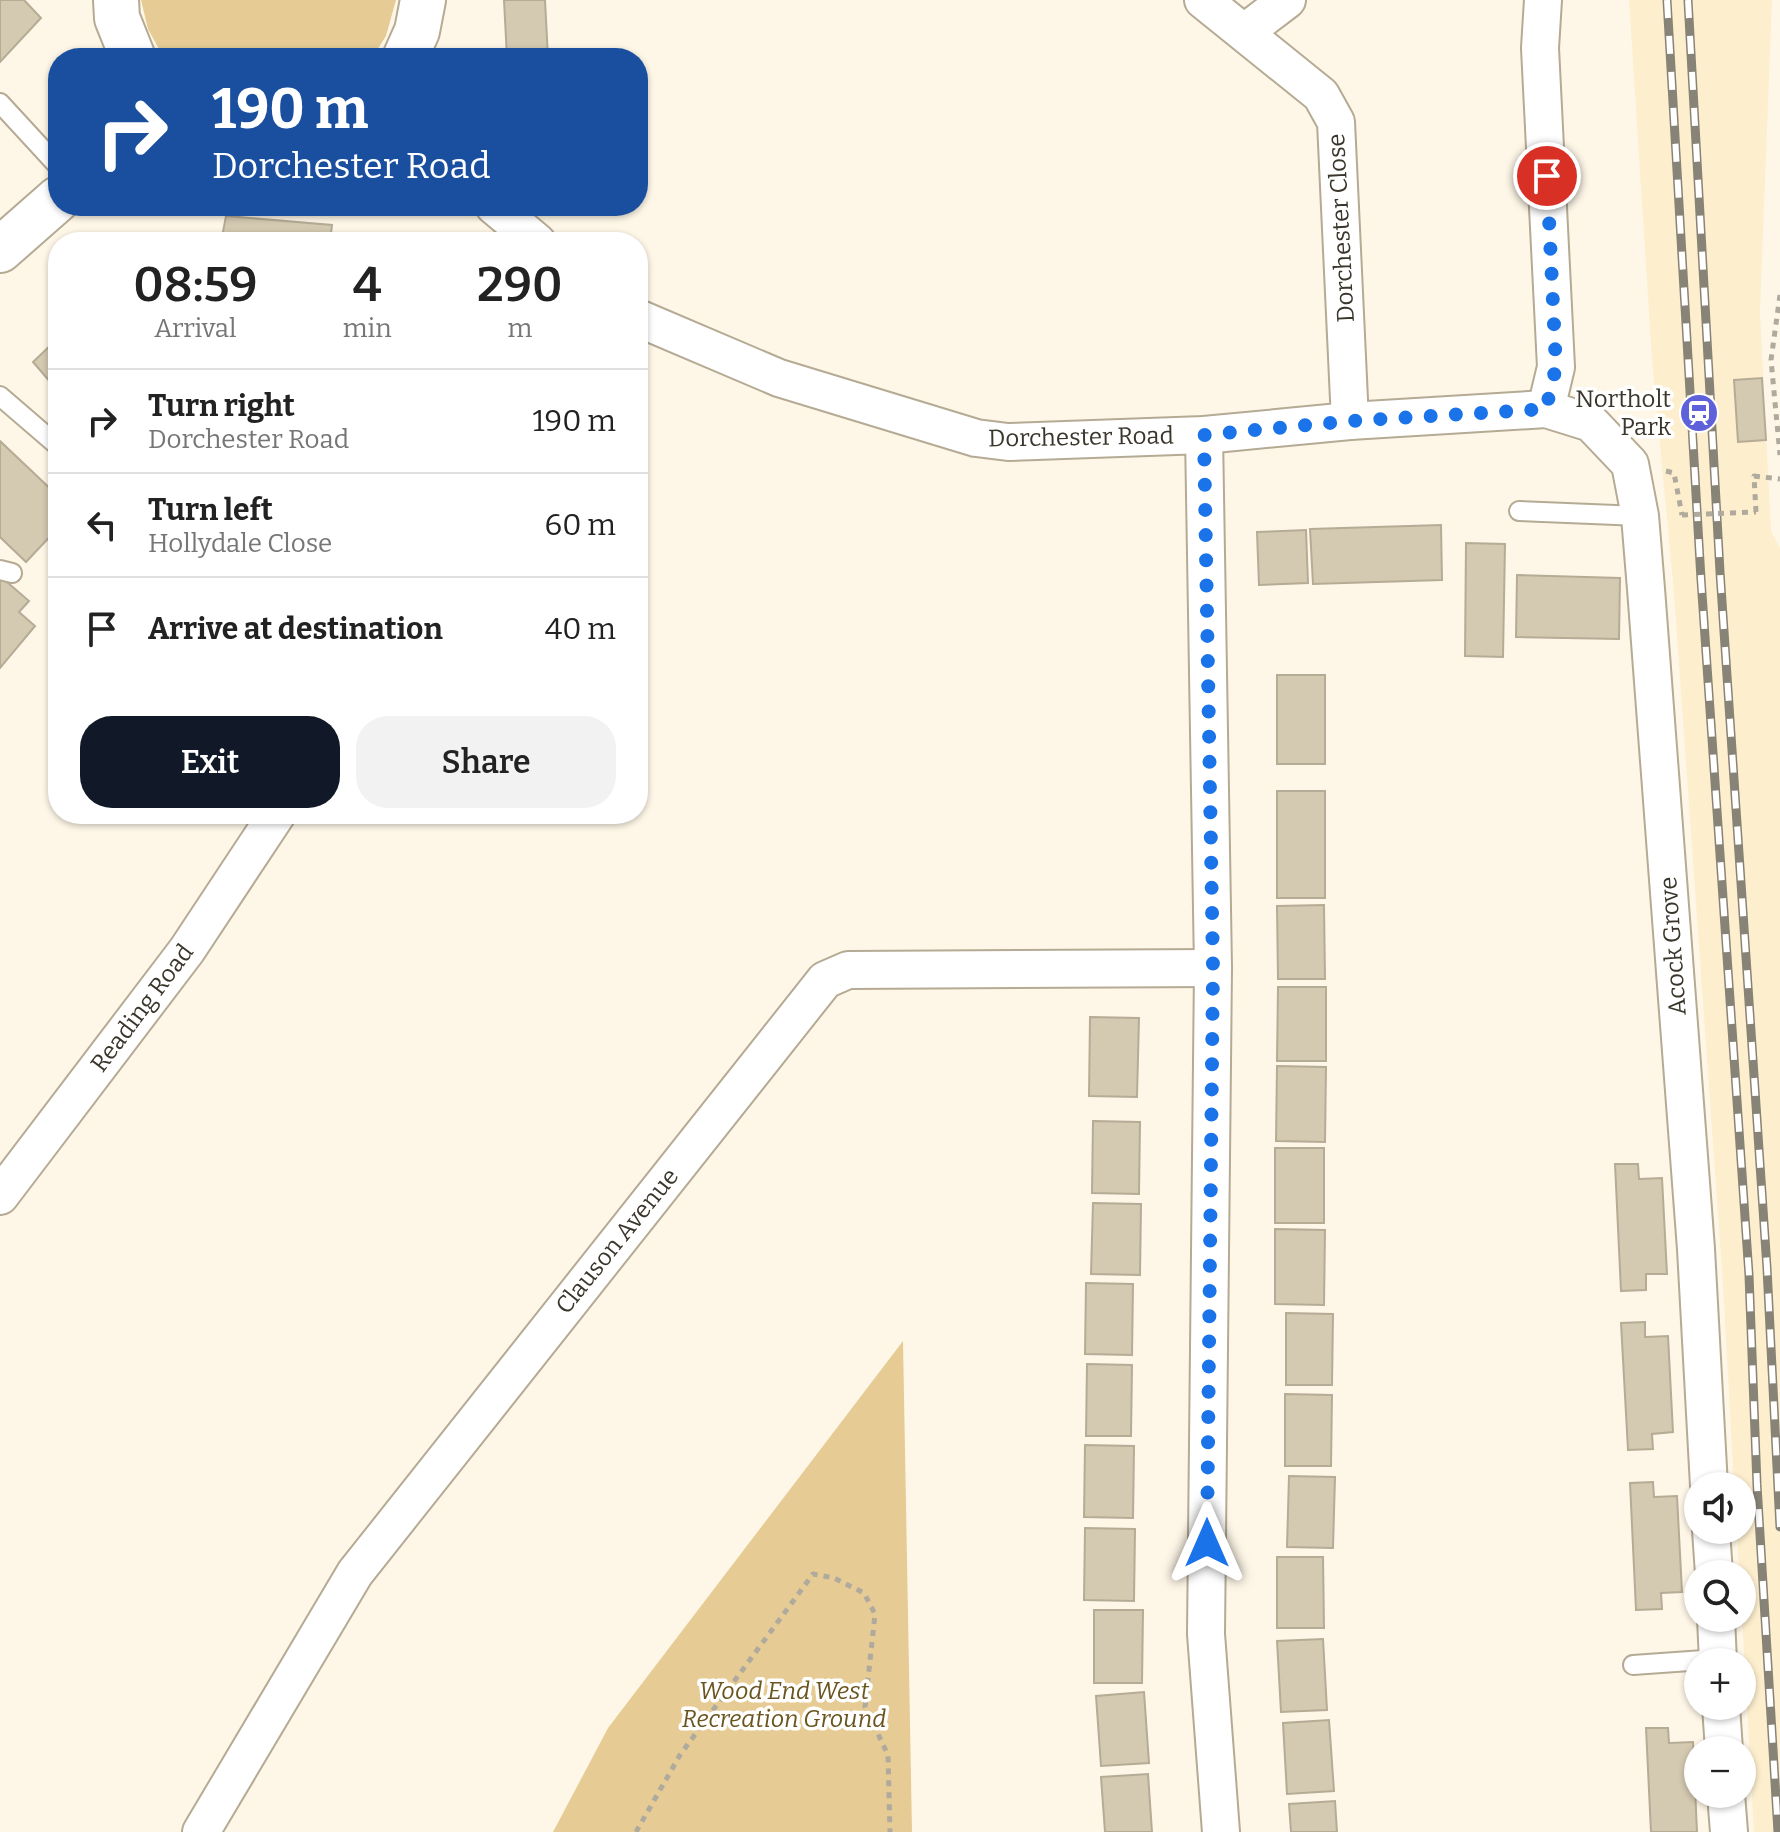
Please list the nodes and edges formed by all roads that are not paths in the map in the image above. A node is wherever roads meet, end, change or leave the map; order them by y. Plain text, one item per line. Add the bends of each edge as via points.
1 (423, 0) edge
2 (1203, 0) edge
3 (1287, 0) edge
4 (1543, 0) edge
5 (117, 25) edge
6 (1245, 32) junction
7 (128, 48) edge
8 (409, 48) edge
9 (426, 48) edge
10 (0, 103) edge
11 (48, 155) edge
12 (48, 208) edge
13 (506, 216) edge
14 (525, 232) edge
15 (0, 250) edge
16 (648, 322) edge
17 (0, 396) edge
18 (1546, 409) junction
19 (1350, 421) junction
20 (1591, 423) joint
21 (1204, 435) junction
22 (48, 437) edge
23 (1519, 511) dead end
24 (1640, 516) junction
25 (270, 824) edge
26 (1213, 968) junction
27 (0, 1196) edge
28 (1708, 1472) edge
29 (1684, 1663) edge
30 (1633, 1665) dead end
31 (1727, 1808) edge
32 (201, 1832) edge
33 (1221, 1832) edge
34 (1729, 1832) edge

1 - 8 main road
1 - 9 street
2 - 6 street, Dorchester Close
3 - 6 street
4 - 18 street via 1540,48 1556,367
5 - 7 main road
6 - 19 street, Dorchester Close via 1321,95 1336,122
10 - 11 lane
12 - 15 main road
13 - 14 street
16 - 21 street, Dorchester Road via 779,378 976,438 1008,442
17 - 22 lane
18 - 19 street, Dorchester Road
18 - 20 street, Dorchester Road
19 - 21 street, Dorchester Road
20 - 24 street, Acock Grove via 1630,464
21 - 26 street
23 - 24 lane
24 - 28 street, Acock Grove
25 - 27 street, Reading Road via 187,950
26 - 32 street, Clauson Avenue via 848,970 825,980 355,1573
26 - 33 street via 1206,1634
29 - 30 lane
31 - 34 street

